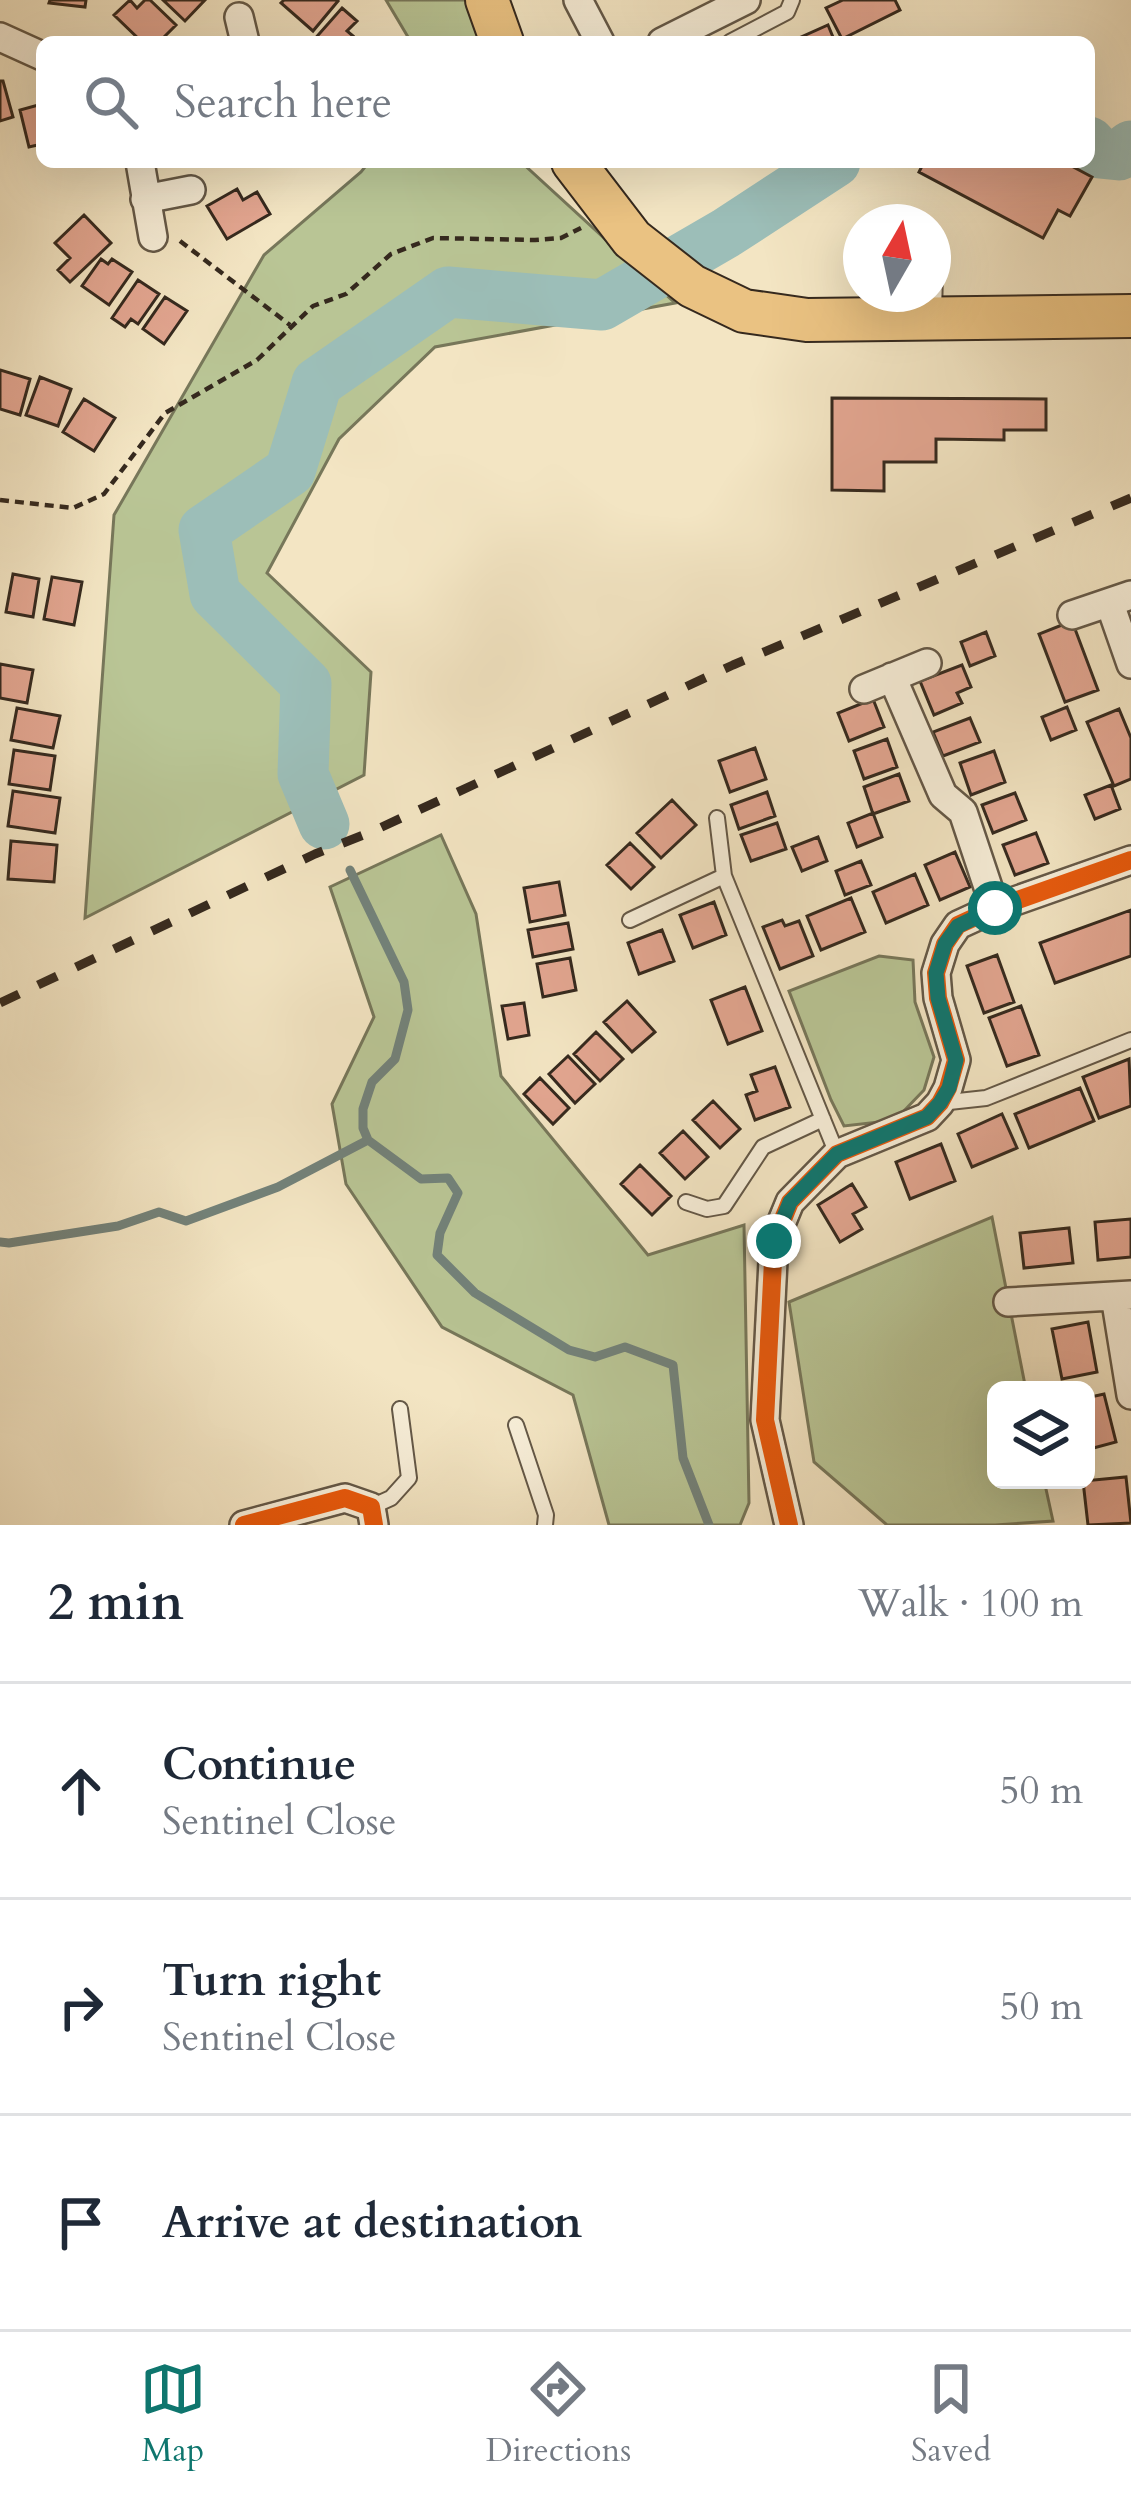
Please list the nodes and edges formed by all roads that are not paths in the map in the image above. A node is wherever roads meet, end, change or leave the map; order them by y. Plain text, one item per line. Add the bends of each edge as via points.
1 (578, 0) edge
2 (746, 0) edge
3 (792, 0) edge
4 (598, 36) edge
5 (677, 36) edge
6 (741, 36) edge
7 (0, 37) edge
8 (36, 53) edge
9 (141, 168) edge
10 (577, 168) edge
11 (191, 190) dead end
12 (145, 199) junction
13 (152, 237) road end
14 (934, 312) edge
15 (1131, 316) edge
16 (934, 320) junction
17 (1120, 599) edge
18 (1072, 616) dead end
19 (927, 663) dead end
20 (1131, 664) edge
21 (892, 677) junction
22 (864, 689) dead end
23 (717, 818) dead end
24 (1131, 860) edge
25 (724, 875) junction
26 (995, 908) junction
27 (630, 920) dead end
28 (1131, 1040) edge
29 (940, 1103) junction
30 (824, 1119) junction
31 (837, 1154) junction
32 (686, 1202) dead end
33 (1123, 1296) edge
34 (1008, 1302) dead end
35 (1131, 1395) edge
36 (400, 1409) dead end
37 (516, 1425) dead end
38 (372, 1516) edge
39 (244, 1525) edge
40 (545, 1525) edge
41 (789, 1525) edge

1 - 4 street
2 - 5 street
3 - 6 lane via 787,12
7 - 8 street
9 - 12 street
10 - 16 main road via 614,230 743,311
11 - 12 street
12 - 13 street
14 - 16 lane
15 - 16 main road
17 - 18 street
17 - 20 street
19 - 21 street
21 - 22 street
21 - 26 street via 943,796 963,812
23 - 25 lane
24 - 26 street
25 - 27 lane
25 - 30 lane
26 - 29 street via 958,926 936,973 956,1060
28 - 29 lane via 986,1098
29 - 31 street via 927,1117
30 - 31 lane
30 - 32 lane via 763,1147 724,1206
31 - 41 street via 790,1202 774,1241 765,1420
33 - 34 street
33 - 35 street
36 - 38 lane via 409,1478
37 - 40 lane
38 - 39 street via 345,1498

